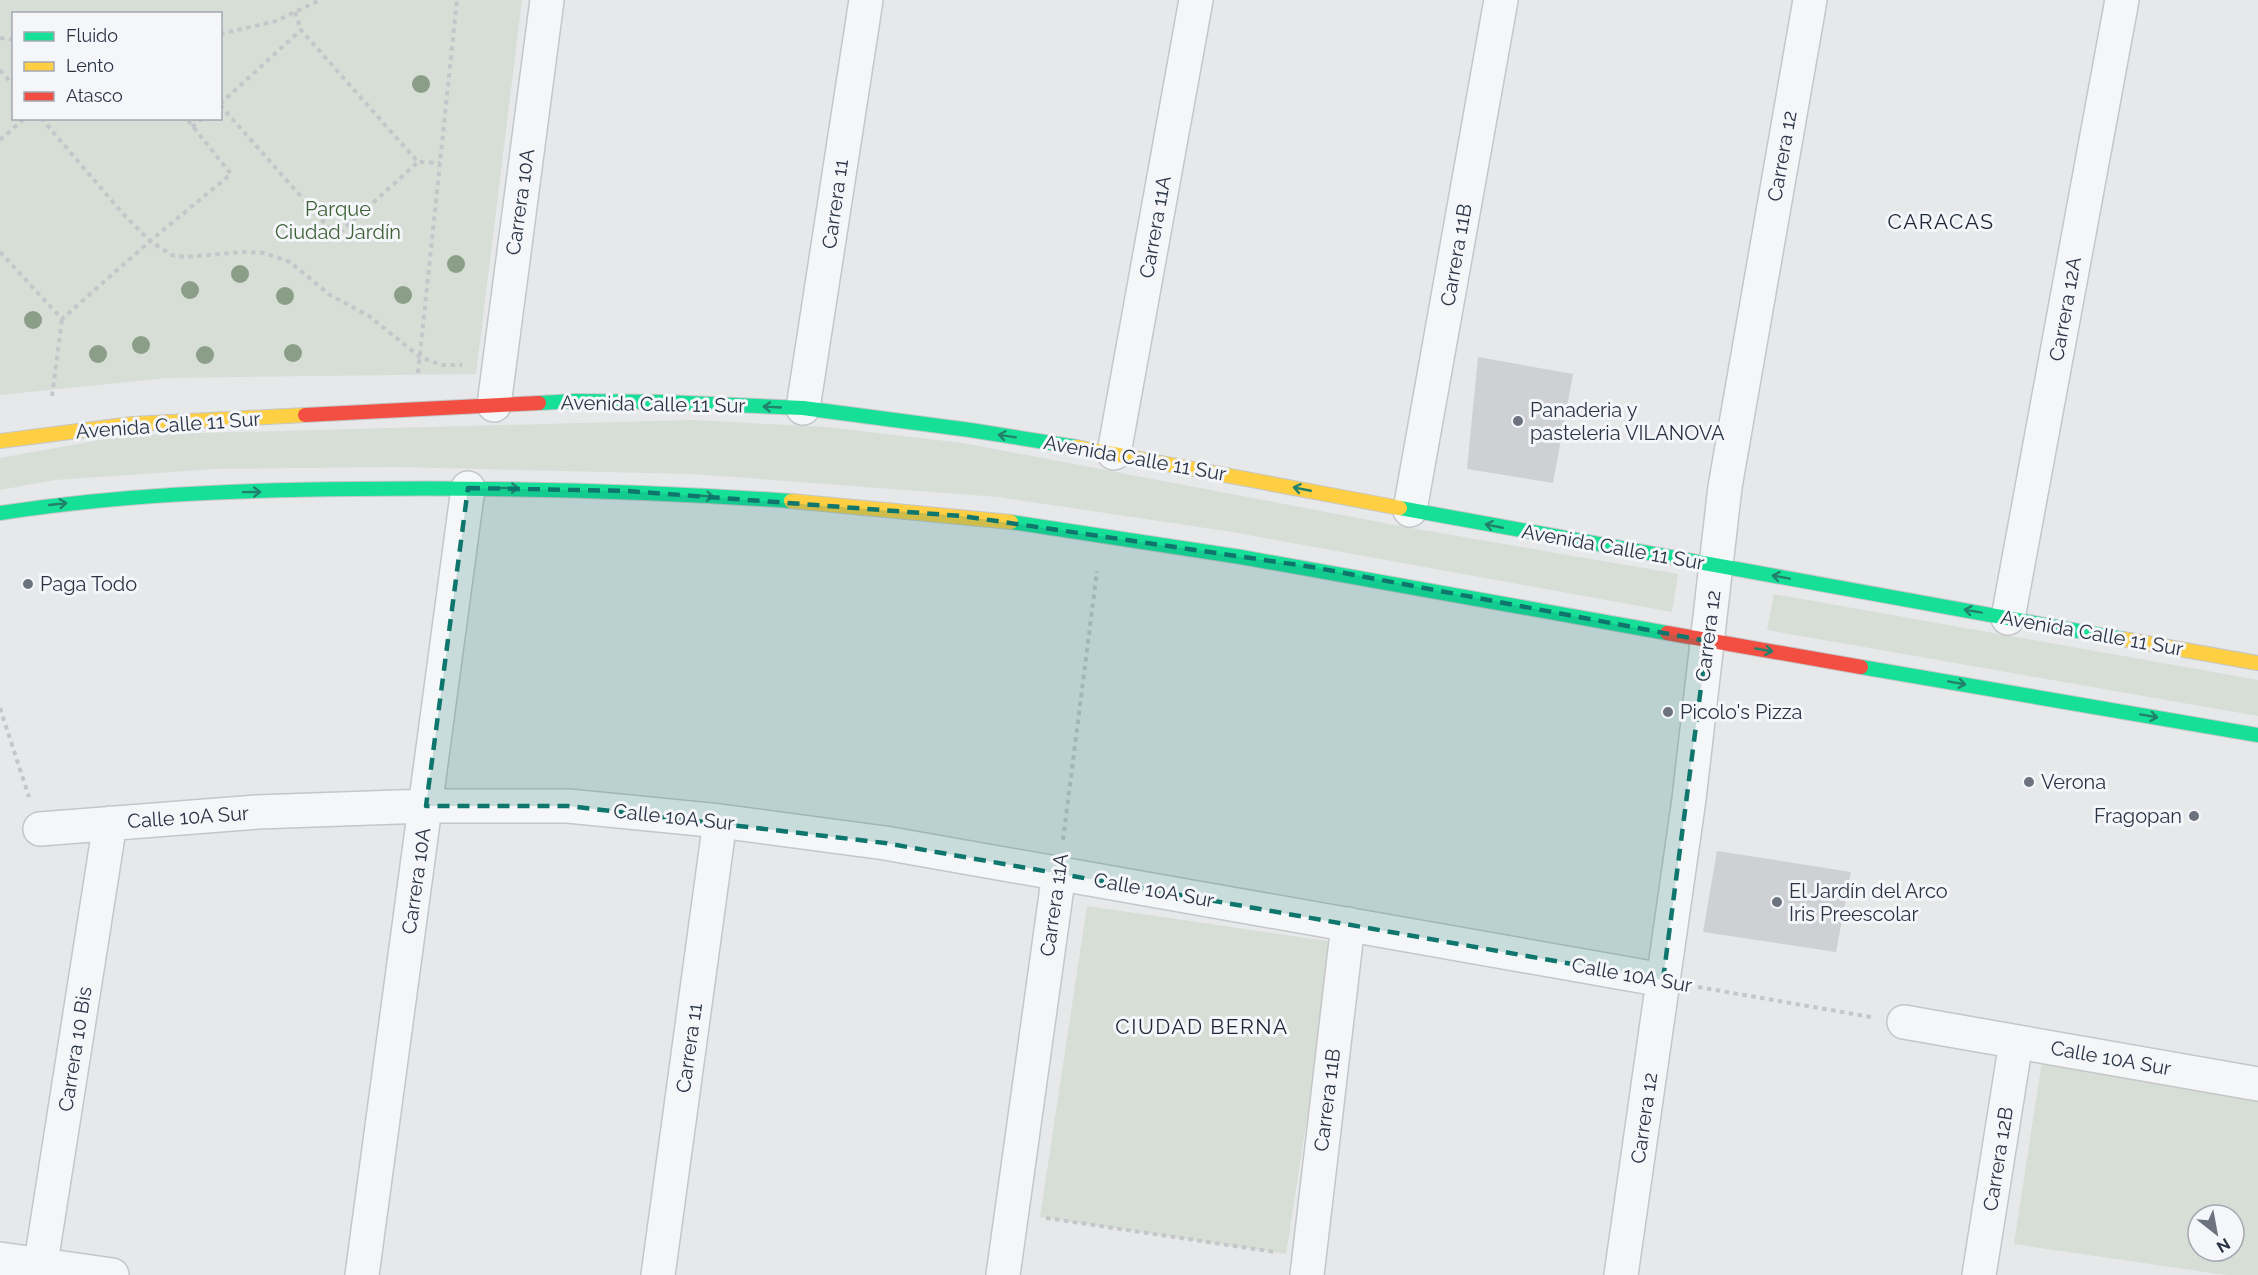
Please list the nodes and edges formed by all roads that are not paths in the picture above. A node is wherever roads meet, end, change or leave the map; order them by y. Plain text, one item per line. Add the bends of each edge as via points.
1 (547, 0) edge
2 (866, 0) edge
3 (1196, 0) edge
4 (1501, 0) edge
5 (1810, 0) edge
6 (2122, 0) edge
7 (494, 405) junction
8 (803, 408) junction
9 (0, 441) edge
10 (1114, 453) junction
11 (468, 488) junction
12 (1410, 510) junction
13 (0, 513) edge
14 (1717, 565) junction
15 (2008, 618) junction
16 (1707, 641) junction
17 (2258, 663) edge
18 (2258, 735) edge
19 (426, 806) junction
20 (720, 821) junction
21 (111, 823) junction
22 (40, 829) road end
23 (1059, 873) junction
24 (1348, 924) junction
25 (1663, 980) junction
26 (1904, 1022) road end
27 (2016, 1042) junction
28 (2258, 1084) edge
29 (0, 1259) edge
30 (1308, 1266) edge
31 (40, 1270) edge
32 (111, 1275) edge
33 (363, 1275) edge
34 (658, 1275) edge
35 (1003, 1275) edge
36 (1621, 1275) edge
37 (1979, 1275) edge

1 - 7 street, Carrera 10A
2 - 8 street, Carrera 11
3 - 10 street, Carrera 11A
4 - 12 street, Carrera 11B
5 - 14 street, Carrera 12 via 1731,453
6 - 15 street, Carrera 12A
8 -> 7 main road, Avenida Calle 11 Sur via 575,401
7 - 9 main road, Avenida Calle 11 Sur via 132,424
10 -> 8 main road, Avenida Calle 11 Sur
12 -> 10 main road, Avenida Calle 11 Sur
13 -> 11 main road via 119,497
11 -> 16 main road via 628,491 962,516 1312,567
11 - 19 street, Carrera 10A
14 -> 12 main road, Avenida Calle 11 Sur
15 -> 14 main road, Avenida Calle 11 Sur
14 - 16 street, Carrera 12
15 - 17 main road, Avenida Calle 11 Sur
16 -> 18 main road
16 - 25 street, Carrera 12
19 - 20 street, Calle 10A Sur via 568,806
19 - 21 street, Calle 10A Sur via 257,812
19 - 33 street, Carrera 10A
20 - 23 street, Calle 10A Sur via 885,843
20 - 34 street, Carrera 11
21 - 22 street, Calle 10A Sur
21 - 31 street, Carrera 10 Bis
23 - 24 street, Calle 10A Sur
23 - 35 street, Carrera 11A
24 - 25 street, Calle 10A Sur
24 - 30 street, Carrera 11B
25 - 36 street, Carrera 12
26 - 27 street, Calle 10A Sur
27 - 28 street, Calle 10A Sur
27 - 37 street, Carrera 12B
29 - 31 street
31 - 32 street

